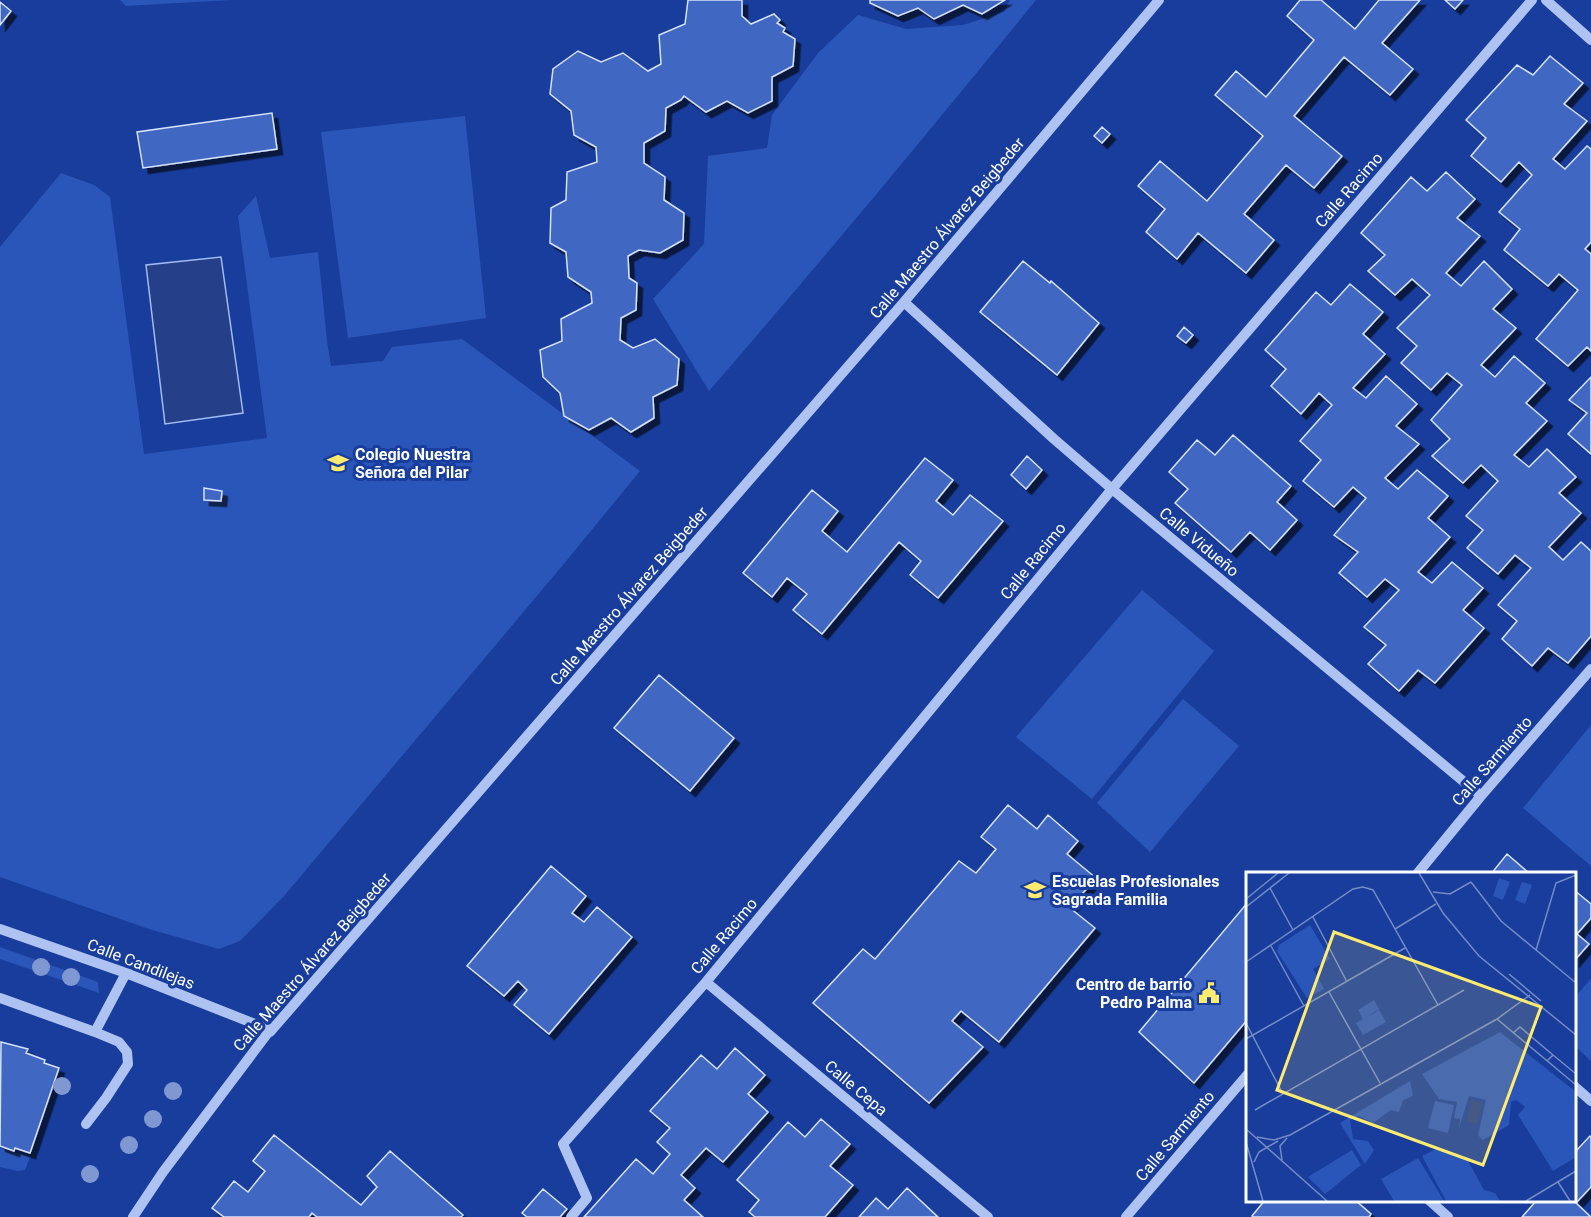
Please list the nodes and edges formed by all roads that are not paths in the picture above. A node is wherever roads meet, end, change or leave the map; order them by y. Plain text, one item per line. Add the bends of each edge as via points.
1 (1159, 0) edge
2 (1532, 0) edge
3 (1546, 0) edge
4 (1591, 40) edge
5 (904, 302) junction
6 (1112, 489) junction
7 (1591, 669) edge
8 (1481, 796) junction
9 (1418, 872) edge
10 (0, 929) edge
11 (126, 973) junction
12 (706, 982) junction
13 (0, 998) edge
14 (270, 1030) junction
15 (95, 1032) junction
16 (1246, 1076) edge
17 (1576, 1087) edge
18 (1591, 1101) edge
19 (86, 1124) dead end
20 (1431, 1202) edge
21 (133, 1217) edge
22 (571, 1217) edge
23 (988, 1217) edge
24 (1126, 1217) edge
25 (1448, 1217) edge

1 - 5 street, Calle Maestro Álvarez Beigbeder
2 - 6 street, Calle Racimo
3 - 4 street
5 - 6 street, Calle Vidueño
5 - 14 street, Calle Maestro Álvarez Beigbeder
6 - 8 street, Calle Vidueño
6 - 12 street, Calle Racimo
7 - 8 street, Calle Sarmiento
8 - 9 street, Calle Sarmiento
10 - 11 street, Calle Candilejas
11 - 14 street, Calle Candilejas
11 - 15 street
12 - 22 street, Calle Racimo via 563,1144 587,1197
12 - 23 street, Calle Cepa
13 - 15 street
14 - 21 street, Calle Maestro Álvarez Beigbeder
15 - 19 street via 119,1042 127,1052 128,1064
16 - 24 street, Calle Sarmiento
17 - 18 street
20 - 25 street

